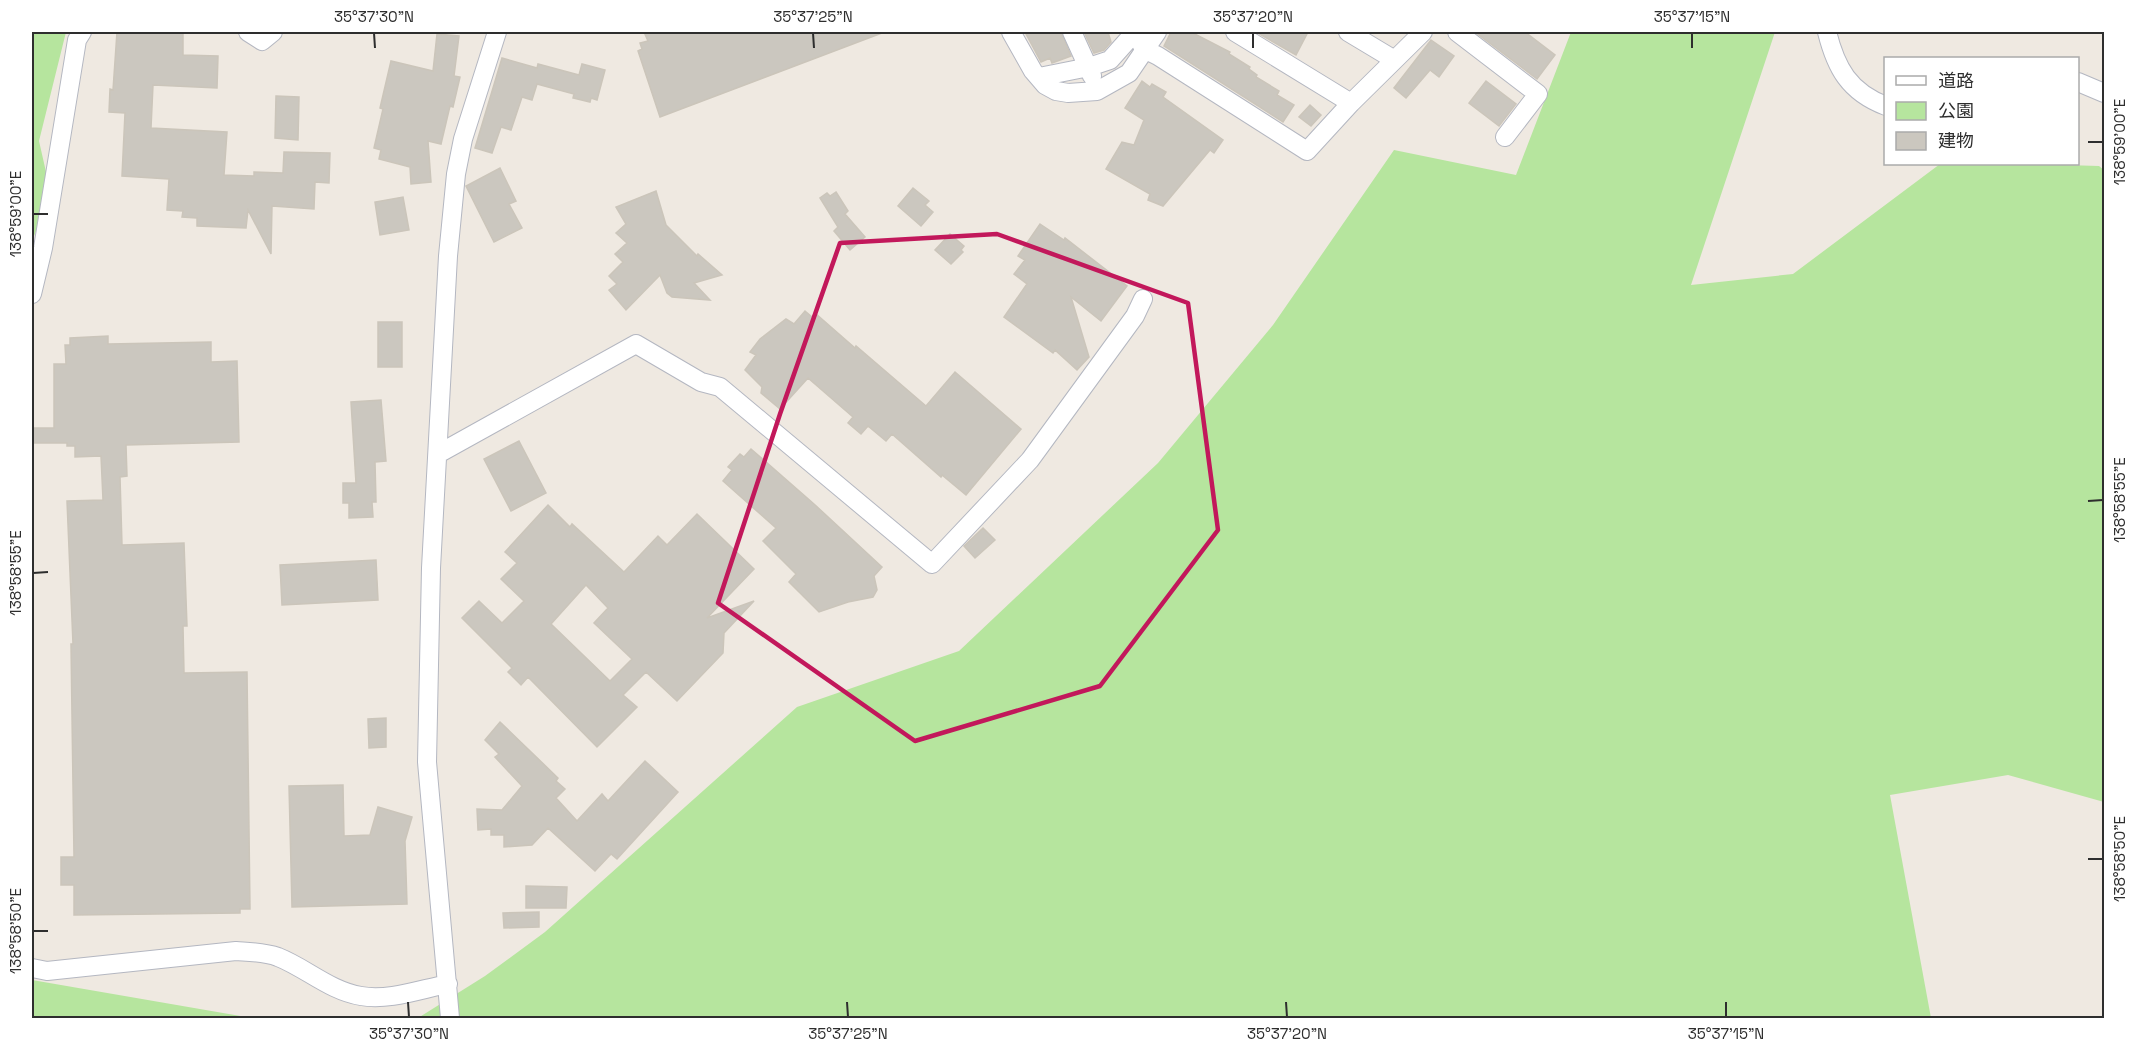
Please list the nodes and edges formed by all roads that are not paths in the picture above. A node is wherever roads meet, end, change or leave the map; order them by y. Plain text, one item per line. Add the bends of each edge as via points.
1 (82, 32) edge
2 (248, 32) edge
3 (273, 32) edge
4 (497, 32) edge
5 (1011, 32) edge
6 (1072, 32) edge
7 (1135, 32) edge
8 (1157, 32) edge
9 (1235, 32) edge
10 (1348, 32) edge
11 (1422, 32) edge
12 (1457, 32) edge
13 (1827, 32) edge
14 (1144, 49) junction
15 (1393, 60) junction
16 (1089, 67) junction
17 (1038, 77) junction
18 (2079, 82) edge
19 (1097, 91) junction
20 (2104, 93) edge
21 (1351, 103) junction
22 (1884, 105) edge
23 (1505, 137) dead end
24 (32, 294) edge
25 (1143, 299) dead end
26 (438, 454) junction
27 (32, 968) edge
28 (448, 984) junction
29 (450, 1018) edge

1 - 24 street via 77,40
2 - 3 street via 262,41
4 - 26 street via 456,174
5 - 17 street
6 - 16 street
7 - 14 street
7 - 16 street via 1110,60
8 - 14 street
9 - 21 street
10 - 15 street
11 - 15 street
12 - 23 street via 1538,94
13 - 22 street via 1833,56 1844,76 1858,91
14 - 19 street via 1130,73
14 - 21 street via 1307,151
15 - 21 street
16 - 17 street
16 - 19 street
17 - 19 street via 1056,91
18 - 20 street
25 - 26 street via 1135,316 1030,460 932,564 720,387 701,382 636,344
26 - 28 street via 427,762
27 - 28 street via 57,970 237,951 277,957 339,990 361,996 381,997
28 - 29 street

